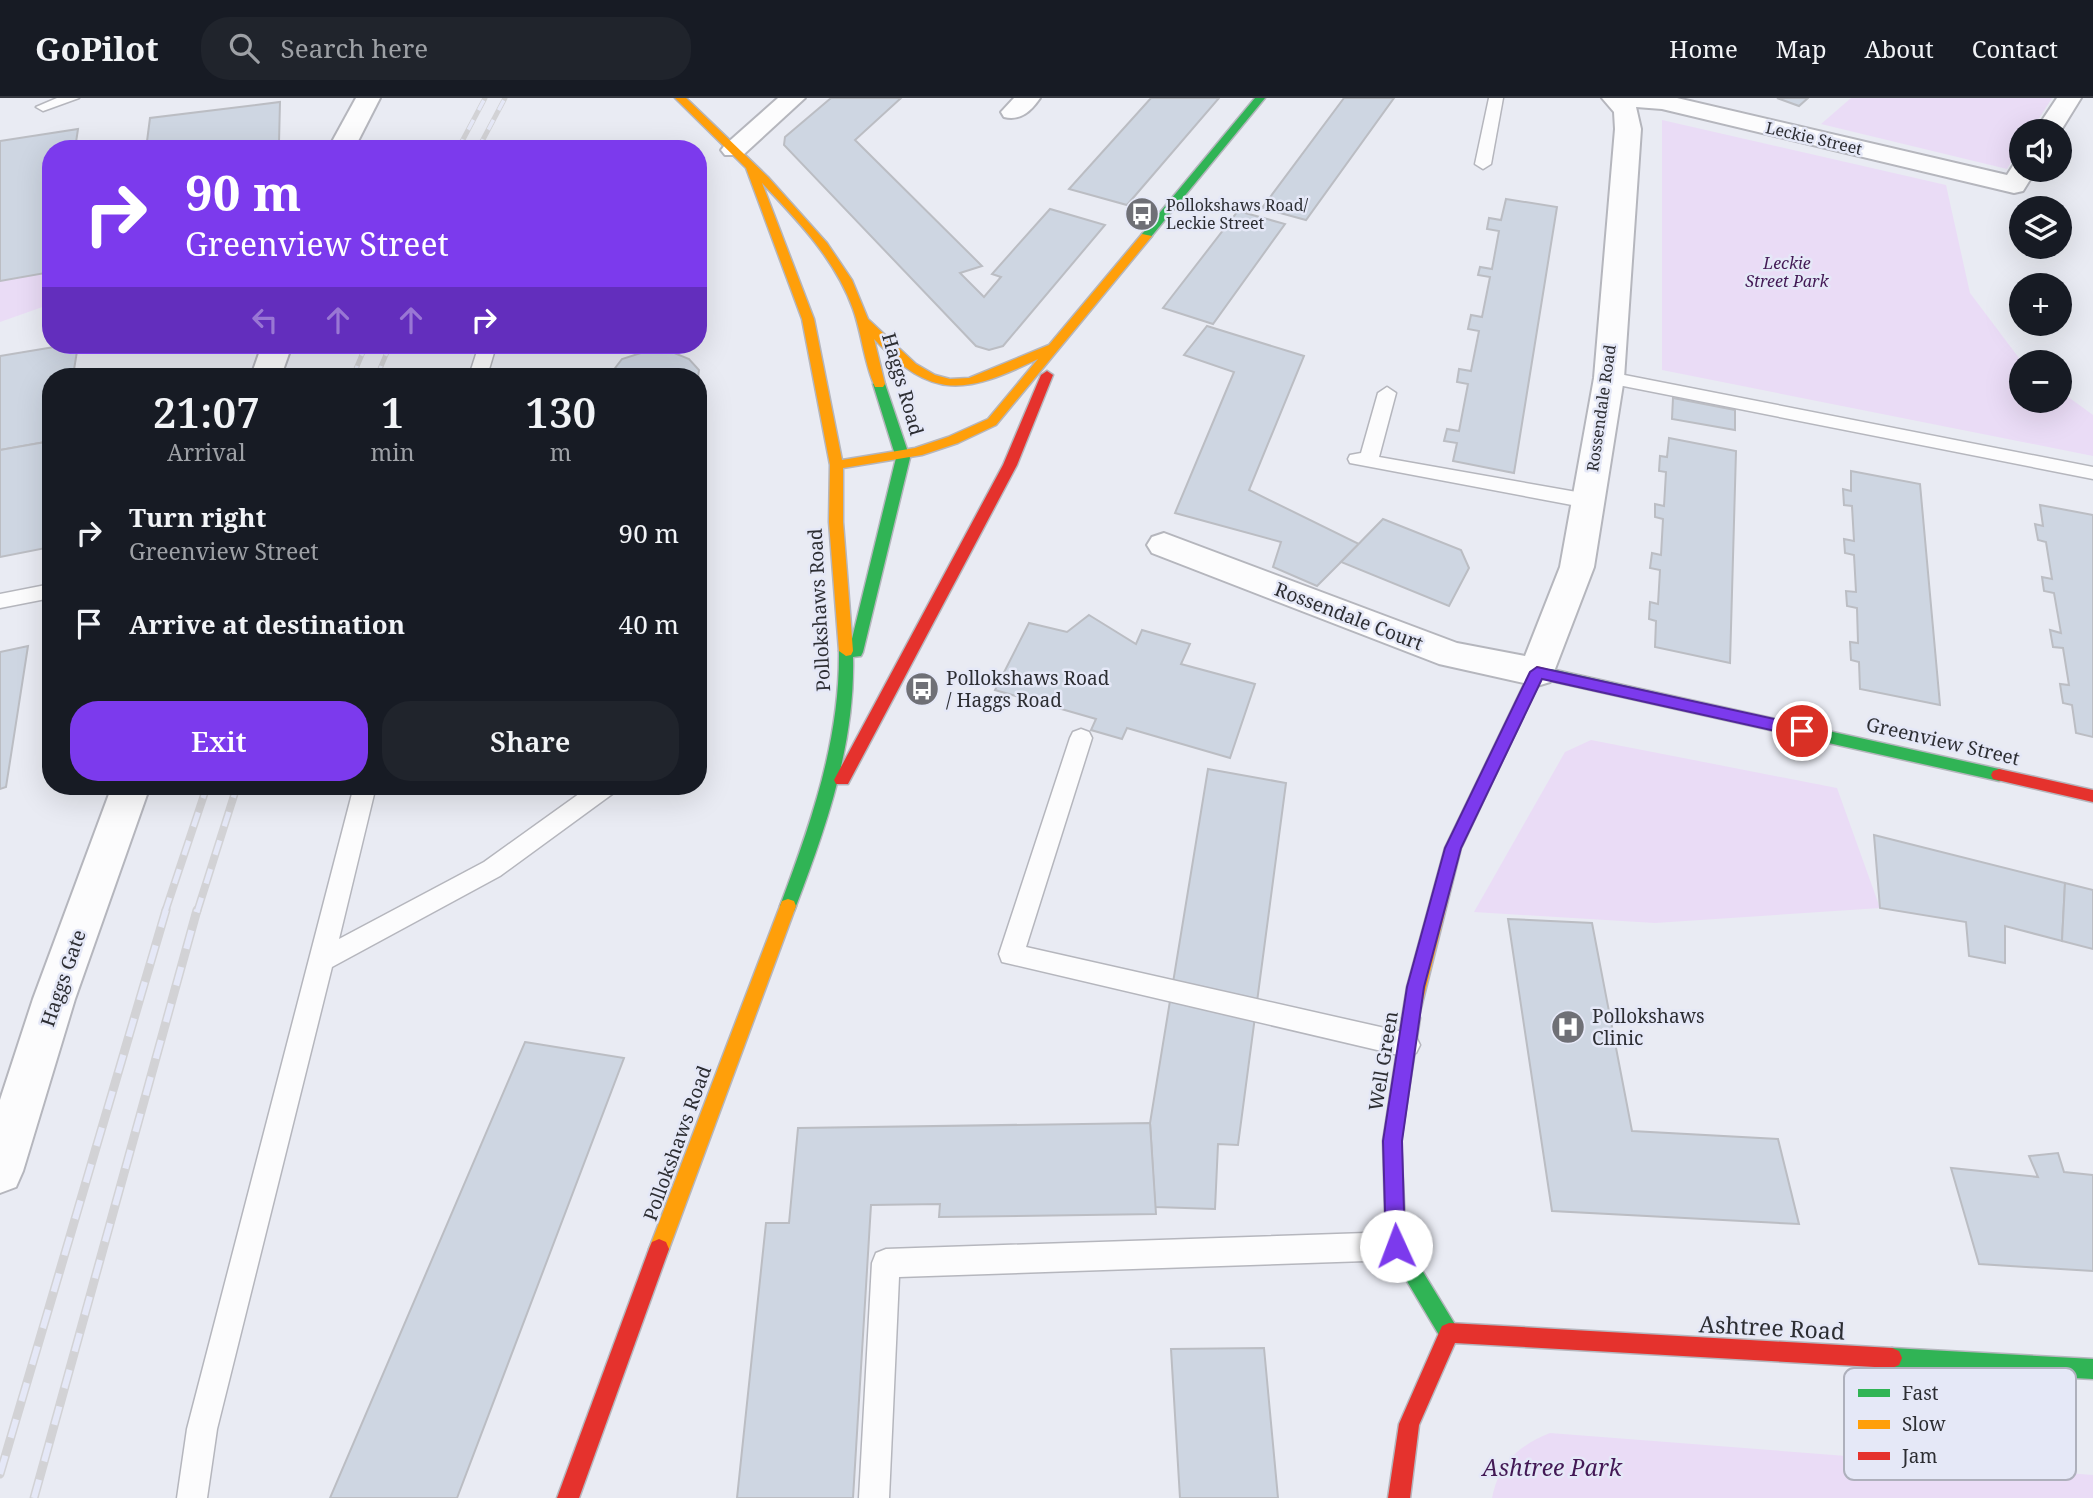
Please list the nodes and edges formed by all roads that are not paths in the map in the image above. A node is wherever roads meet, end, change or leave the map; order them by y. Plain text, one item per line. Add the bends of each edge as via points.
1 (72, 98) edge
2 (368, 98) edge
3 (680, 98) edge
4 (793, 98) edge
5 (1260, 98) edge
6 (1496, 98) edge
7 (2069, 98) edge
8 (1617, 99) edge
9 (43, 107) dead end
10 (2056, 119) edge
11 (346, 140) edge
12 (734, 150) junction
13 (1483, 164) dead end
14 (751, 169) junction
15 (2009, 176) edge
16 (864, 320) junction
17 (1059, 344) junction
18 (1609, 378) junction
19 (1387, 393) dead end
20 (904, 458) junction
21 (837, 465) junction
22 (2093, 473) edge
23 (1588, 500) junction
24 (1164, 545) dead end
25 (42, 593) edge
26 (0, 601) edge
27 (1537, 672) junction
28 (848, 684) junction
29 (1081, 738) dead end
30 (128, 795) edge
31 (363, 795) edge
32 (595, 795) edge
33 (2093, 796) edge
34 (822, 818) junction
35 (323, 959) junction
36 (1407, 1045) junction
37 (0, 1171) edge
38 (1396, 1246) junction
39 (1449, 1333) junction
40 (2075, 1368) edge
41 (192, 1498) edge
42 (568, 1498) edge
43 (874, 1498) edge
44 (1399, 1498) edge

1 - 9 lane
2 - 11 street
3 - 12 street, Haggs Road
4 - 12 street
5 - 17 street
6 - 13 lane
7 - 10 street
8 - 15 street, Leckie Street via 1662,102
8 - 18 street, Rossendale Road via 1626,111 1628,129
12 - 14 street, Haggs Road
14 - 16 street, Haggs Road via 833,260
14 - 21 street, Haggs Road via 808,319
16 - 17 street via 895,355 943,382 976,382
16 - 20 street, Haggs Road via 882,396
17 - 20 street via 992,422
17 - 34 street via 1010,465
18 - 22 lane
18 - 23 street, Rossendale Road
19 - 23 lane via 1363,460
20 - 21 street
20 - 28 street, Haggs Road
21 - 28 street, Pollokshaws Road via 836,522
23 - 27 street, Rossendale Road via 1577,567
24 - 27 street, Rossendale Court via 1452,655
25 - 26 lane
27 - 33 street, Greenview Street
27 - 36 street, Well Green via 1453,848 1416,987
28 - 34 street, Pollokshaws Road
29 - 36 lane via 1011,954
30 - 37 street, Haggs Gate via 54,999
31 - 35 lane
32 - 35 lane via 492,869
34 - 42 street, Pollokshaws Road
35 - 41 lane via 202,1429
36 - 38 street, Well Green via 1392,1141
38 - 39 street, Well Green
38 - 43 lane via 886,1263
39 - 40 street, Ashtree Road
39 - 44 street via 1409,1423

